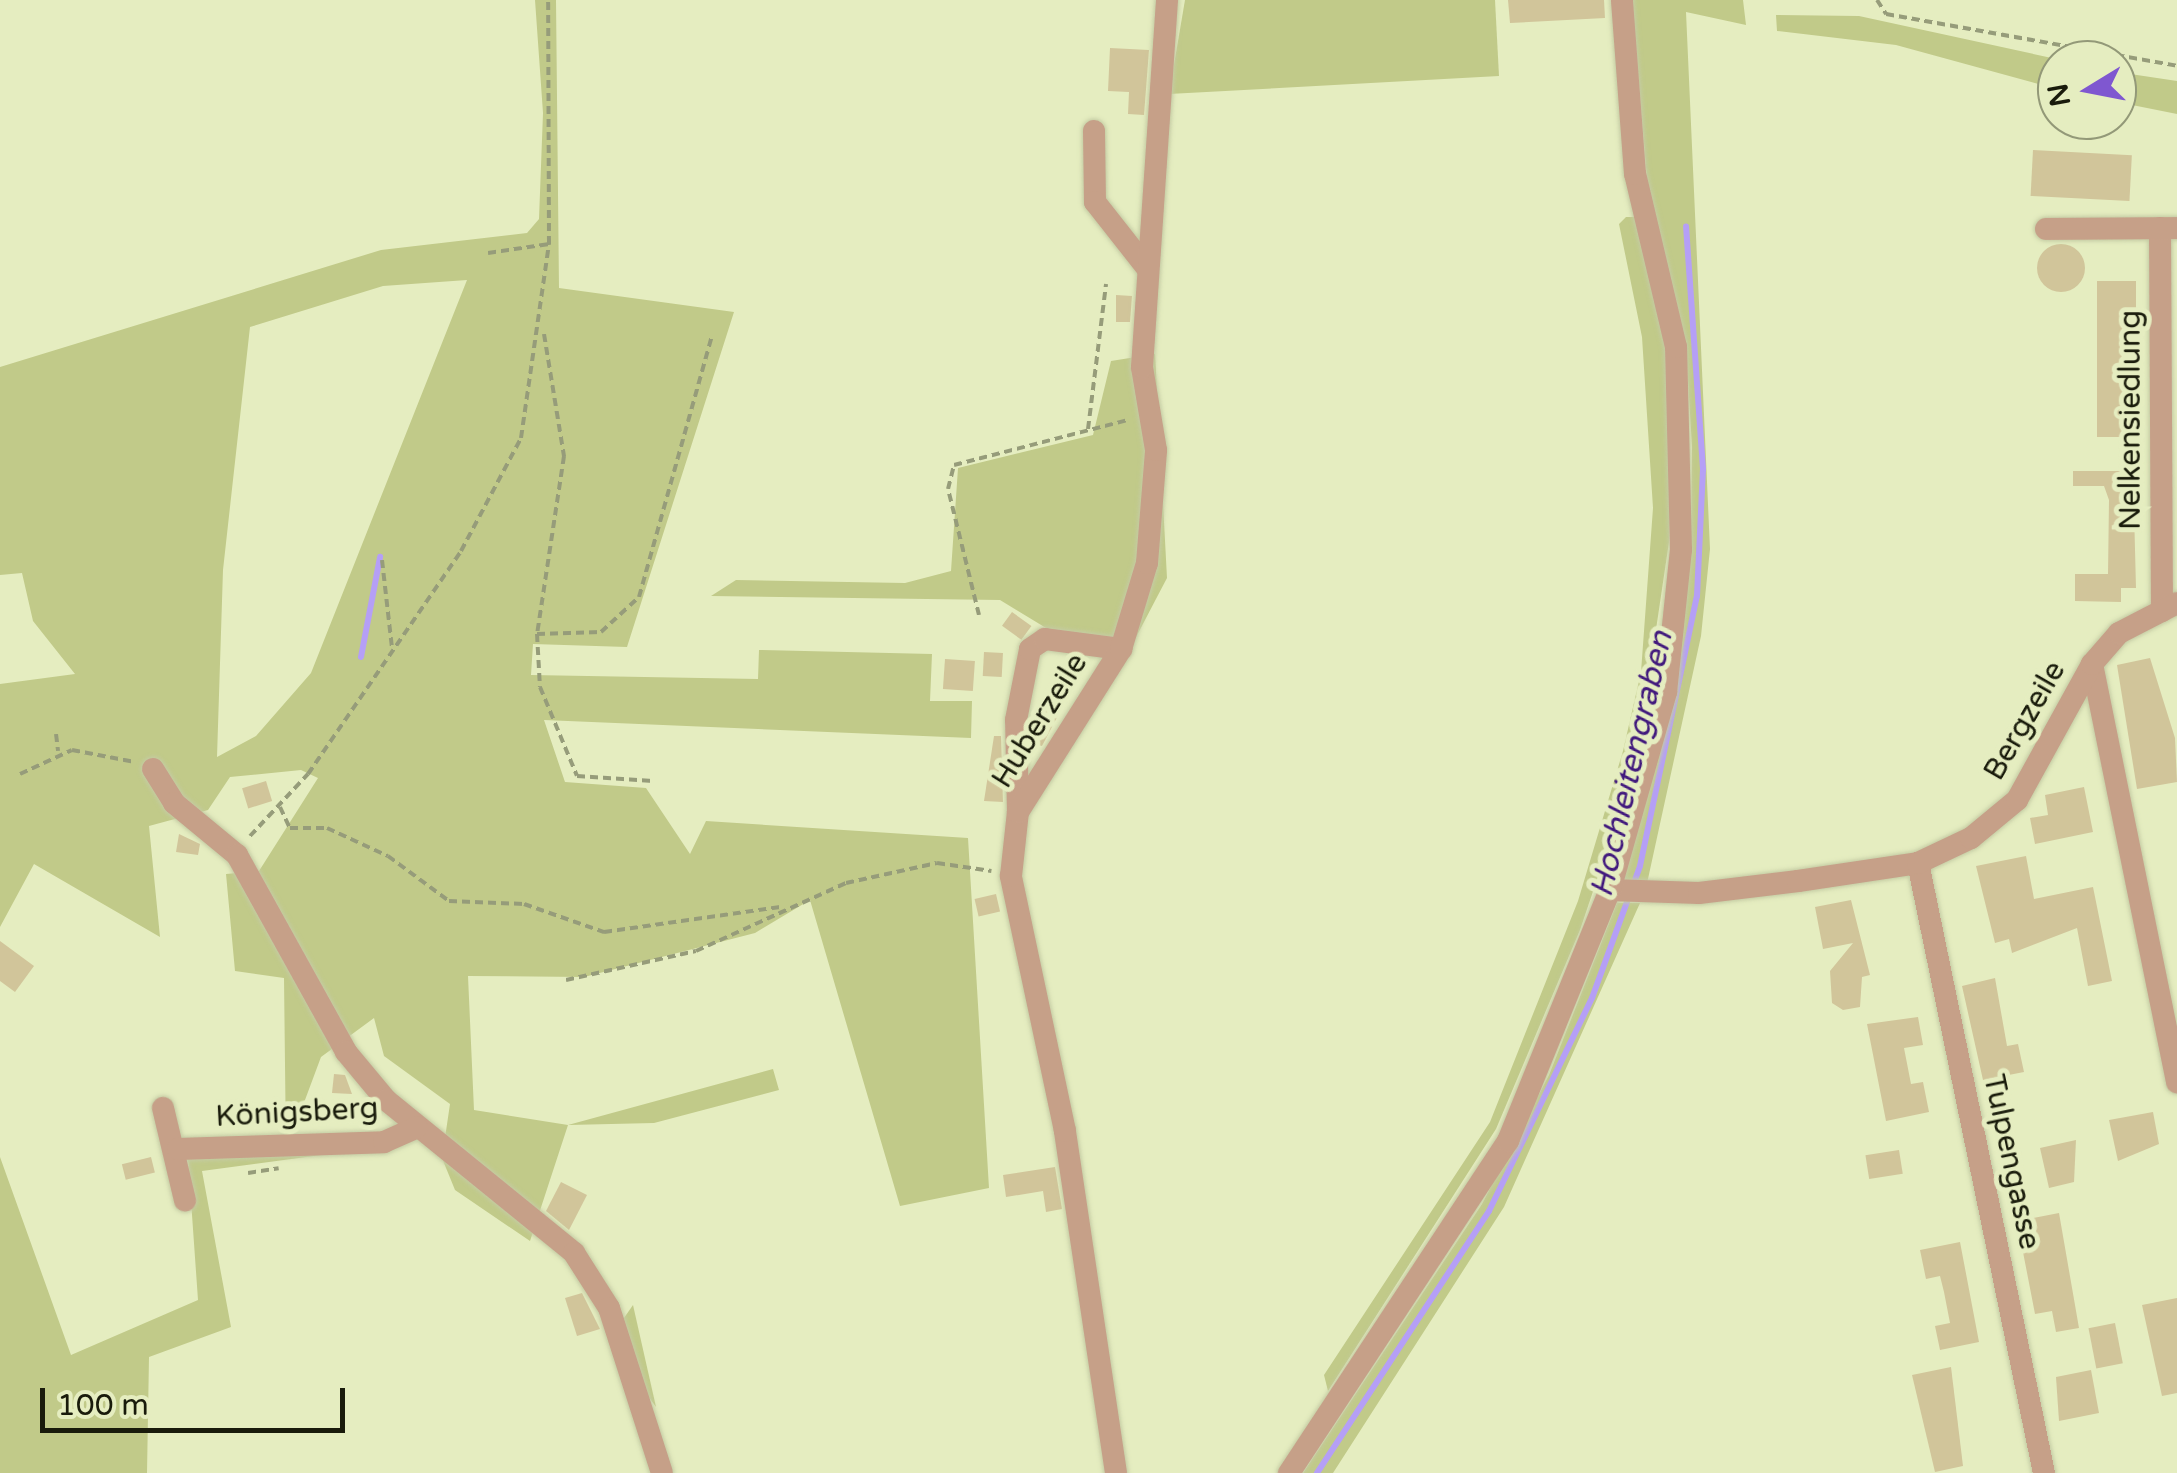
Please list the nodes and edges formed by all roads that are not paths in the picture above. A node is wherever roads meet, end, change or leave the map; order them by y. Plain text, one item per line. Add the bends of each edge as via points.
1 (1167, 0) edge
2 (1622, 0) edge
3 (1094, 130) dead end
4 (2168, 228) edge
5 (2046, 229) dead end
6 (1148, 268) junction
7 (2169, 607) edge
8 (1121, 649) junction
9 (2092, 664) junction
10 (153, 769) dead end
11 (1018, 812) junction
12 (1918, 863) junction
13 (1614, 892) junction
14 (2177, 1082) edge
15 (162, 1108) dead end
16 (417, 1127) junction
17 (178, 1148) junction
18 (185, 1200) dead end
19 (662, 1473) edge
20 (1116, 1473) edge
21 (1289, 1473) edge
22 (2044, 1473) edge

1 - 6 street, Huberzeile
2 - 13 street via 1635,174 1676,347 1680,550 1666,692
3 - 6 street via 1094,202
4 - 5 street, Nelkensiedlung
4 - 7 street, Nelkensiedlung
6 - 8 street, Huberzeile via 1147,416 1157,499
7 - 9 street, Bergzeile via 2119,633
8 - 11 street, Huberzeile
8 - 11 street via 1044,639 1030,648 1016,720
9 - 12 street, Bergzeile via 2017,800
9 - 14 street
10 - 16 street via 174,803 237,855 346,1052
11 - 20 street, Huberzeile via 1010,876 1065,1131
12 - 13 street via 1642,895
12 - 22 street, Tulpengasse
13 - 21 street via 1508,1140
15 - 17 street
16 - 17 street, Königsberg via 384,1142
16 - 19 street via 574,1253 609,1308
17 - 18 street

